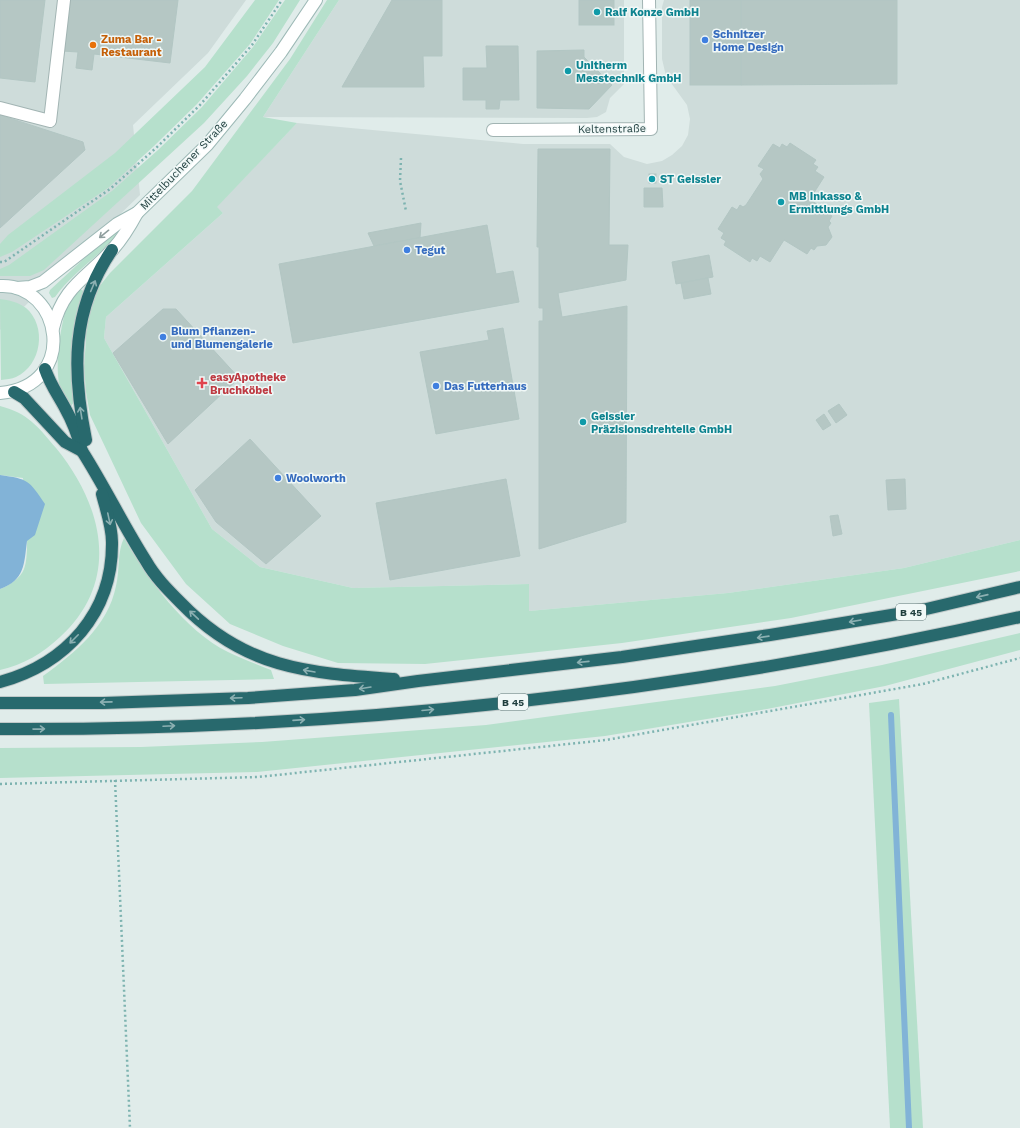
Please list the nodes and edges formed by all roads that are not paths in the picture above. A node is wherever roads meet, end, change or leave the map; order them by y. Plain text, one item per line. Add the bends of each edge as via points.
1 (64, 0) edge
2 (316, 0) edge
3 (649, 0) edge
4 (0, 108) edge
5 (493, 130) dead end
6 (137, 213) junction
7 (112, 250) junction
8 (0, 286) edge
9 (17, 288) junction
10 (53, 328) junction
11 (45, 369) junction
12 (14, 392) junction
13 (0, 393) edge
14 (82, 451) junction
15 (91, 465) junction
16 (99, 482) junction
17 (1020, 587) edge
18 (1020, 617) edge
19 (418, 681) junction
20 (0, 682) edge
21 (0, 703) edge
22 (0, 729) edge

1 - 4 main road via 50,121
2 - 6 main road, Mittelbuchener Straße via 281,52 207,145
3 - 5 main road, Keltenstraße via 651,129
6 - 7 main road via 126,233
6 -> 9 main road, Mittelbuchener Straße via 117,224 43,282
7 - 10 main road via 65,296 56,313
15 -> 7 highway via 78,392 78,339 87,300
8 - 9 main road
9 - 10 main road via 34,297 46,311
10 - 11 main road via 52,356
11 - 12 main road via 32,384
11 - 14 highway via 49,381 66,408
12 - 13 main road
12 - 14 highway via 24,398 65,442
14 - 15 highway
15 - 16 highway
19 -> 16 highway via 330,675 295,669 264,660 230,643 203,624 163,585 146,563
16 -> 20 highway via 112,541 107,583 97,610 79,634 51,659 35,670
17 -> 19 highway, B 45 via 922,610 770,636 622,657
22 -> 18 highway, B 45 via 138,728 260,722 559,697 860,651
19 -> 21 highway, B 45 via 355,690 248,698 103,703

